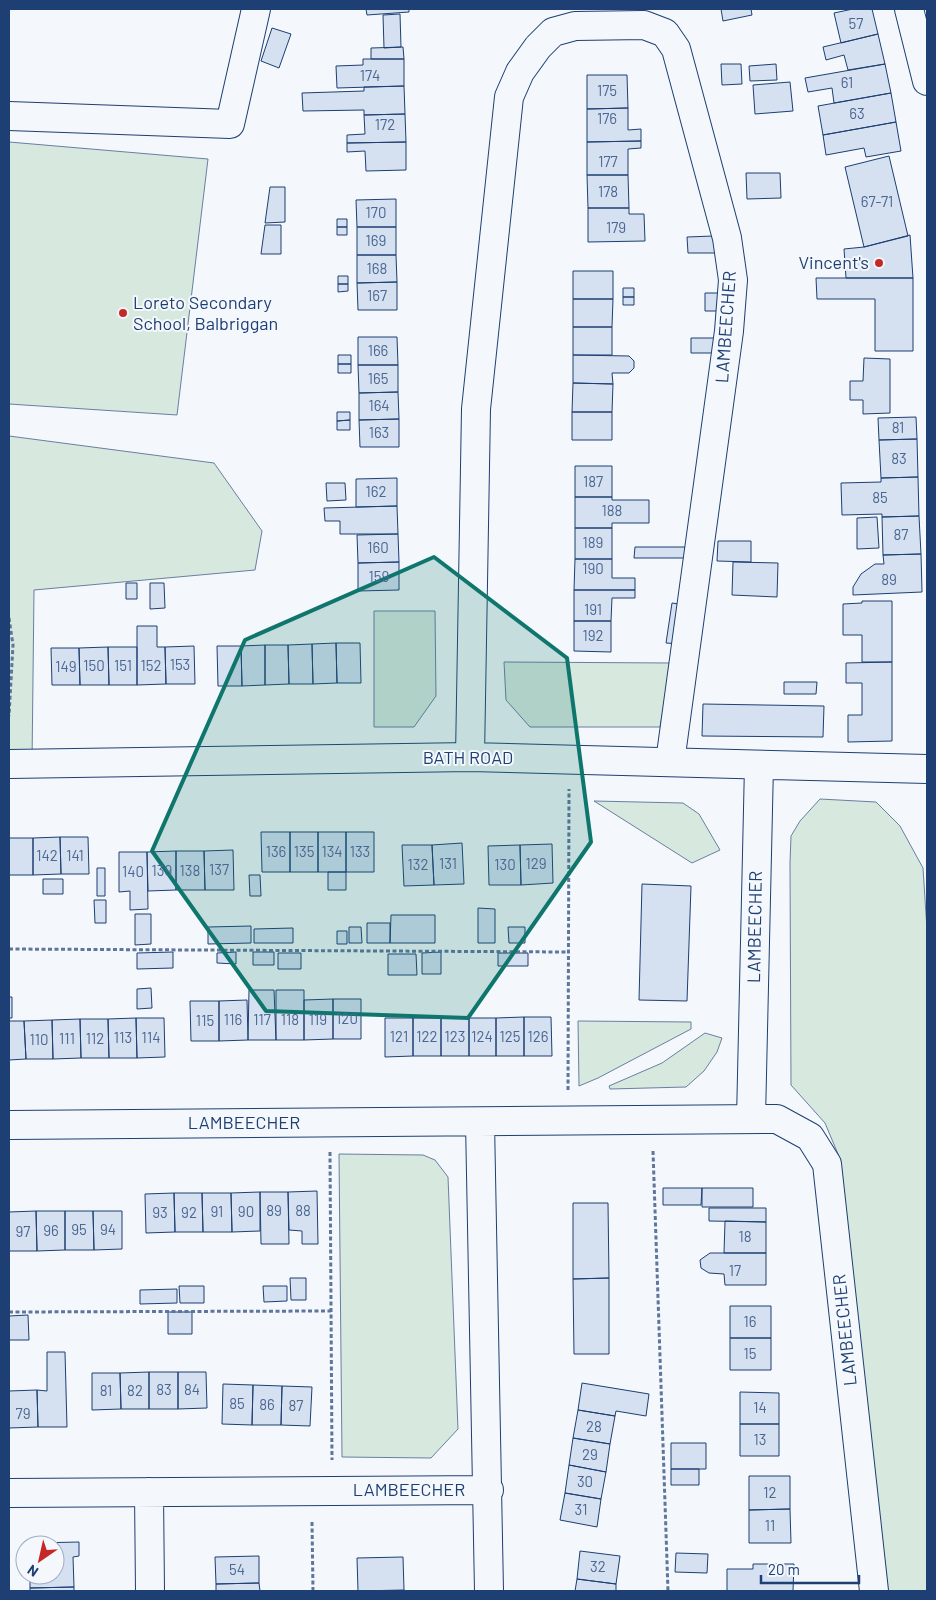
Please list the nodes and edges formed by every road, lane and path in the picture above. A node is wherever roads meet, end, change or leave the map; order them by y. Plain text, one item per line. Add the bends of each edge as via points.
1 (256, 9) edge
2 (909, 9) edge
3 (927, 81) edge
4 (9, 116) edge
5 (9, 618) edge
6 (9, 716) edge
7 (470, 758) junction
8 (569, 760) junction
9 (670, 762) junction
10 (9, 764) edge
11 (759, 765) junction
12 (927, 769) edge
13 (9, 949) edge
14 (568, 952) junction
15 (751, 1119) junction
16 (652, 1120) junction
17 (568, 1121) junction
18 (480, 1122) junction
19 (330, 1123) junction
20 (9, 1125) edge
21 (331, 1311) junction
22 (9, 1312) edge
23 (488, 1490) junction
24 (322, 1491) junction
25 (148, 1492) junction
26 (9, 1493) edge
27 (150, 1591) edge
28 (313, 1591) edge
29 (490, 1591) edge
30 (668, 1591) edge
31 (874, 1591) edge

1 - 4 street via 230,124
2 - 3 street
5 - 6 path via 13,645
7 - 8 street, BATH ROAD
7 - 9 street, LAMBEECHER via 476,409 509,97 520,72 553,32 575,26 644,24 665,33 676,49 727,238 733,280 729,332
7 - 10 street, BATH ROAD
8 - 9 street, BATH ROAD
8 - 14 path
9 - 11 street, BATH ROAD
11 - 12 street, BATH ROAD
11 - 15 street, LAMBEECHER
13 - 14 path
14 - 17 path
15 - 16 street, LAMBEECHER
15 - 31 street, LAMBEECHER via 777,1119 792,1126 810,1137 826,1164
16 - 17 street, LAMBEECHER
16 - 30 path
17 - 18 street, LAMBEECHER
18 - 19 street, LAMBEECHER
18 - 23 street, LAMBEECHER
19 - 20 street, LAMBEECHER
19 - 21 path
21 - 22 path
21 - 24 path
23 - 24 street, LAMBEECHER
23 - 29 street, LAMBEECHER
24 - 25 street, LAMBEECHER
24 - 28 path
25 - 26 street, LAMBEECHER
25 - 27 street

